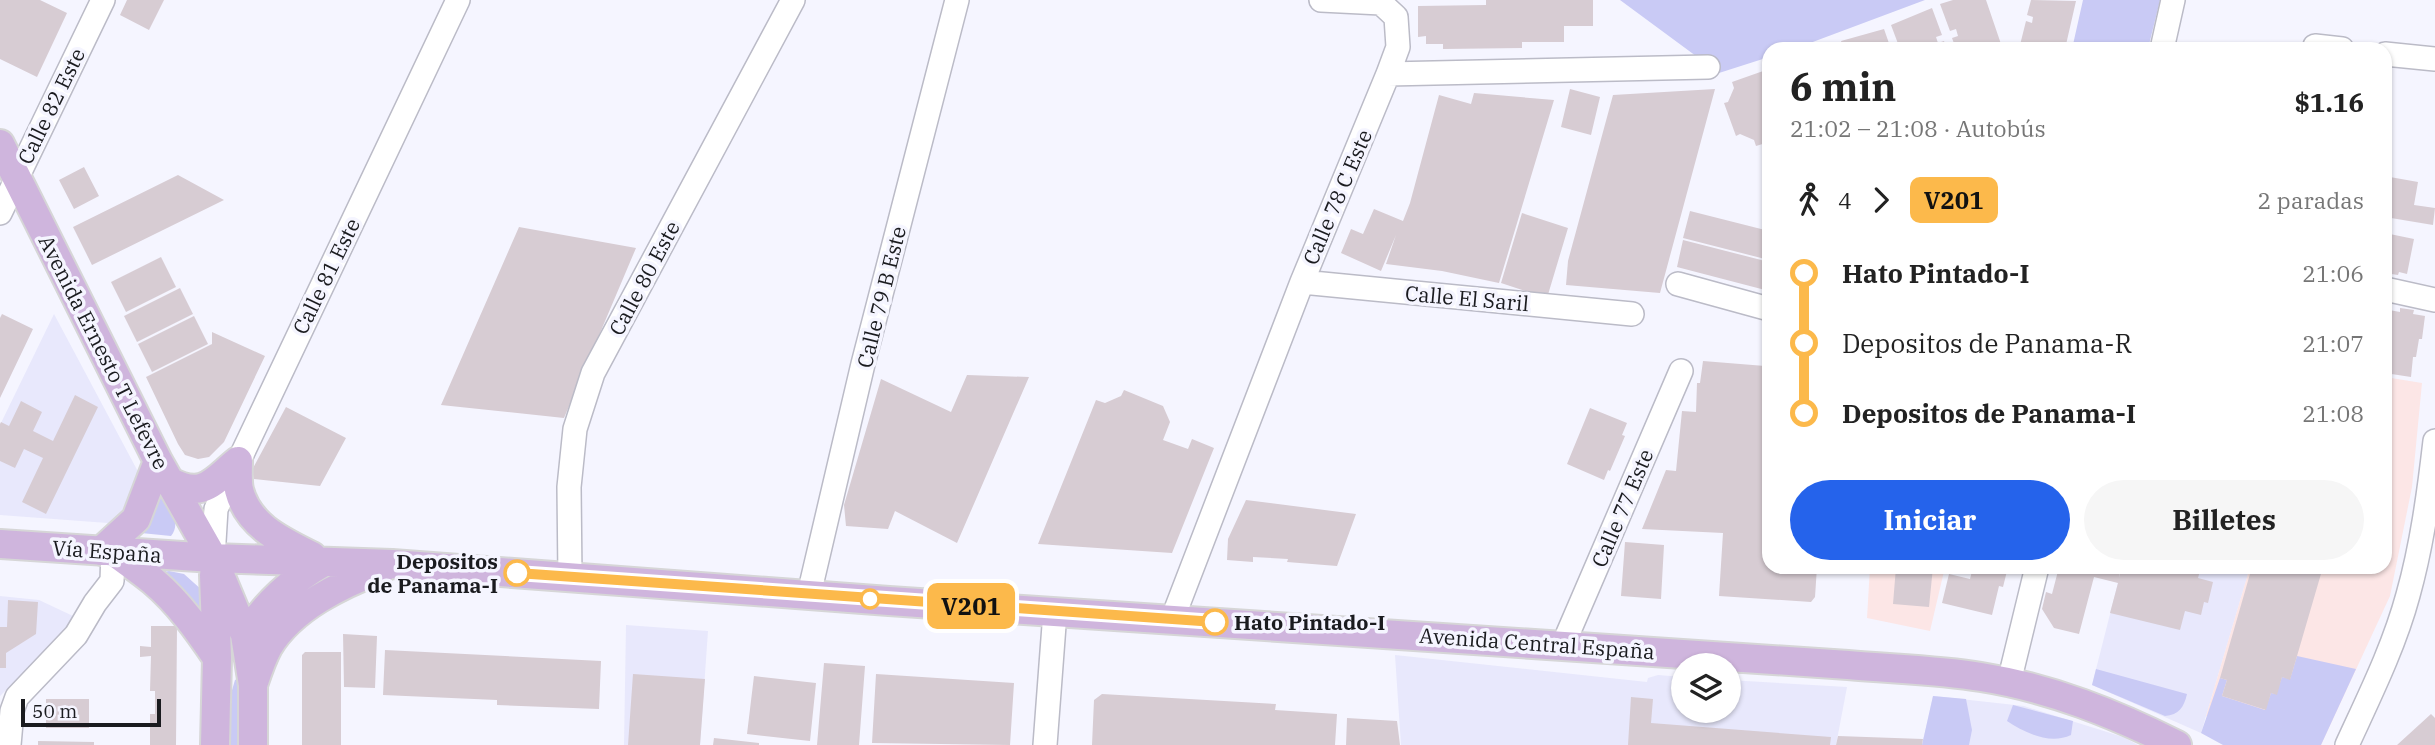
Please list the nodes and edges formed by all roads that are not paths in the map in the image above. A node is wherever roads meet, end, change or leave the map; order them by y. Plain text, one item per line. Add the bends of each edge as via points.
1 (103, 0) edge
2 (458, 0) edge
3 (793, 0) edge
4 (957, 0) edge
5 (1321, 0) edge
6 (2173, 0) edge
7 (2164, 42) edge
8 (2392, 55) edge
9 (2435, 59) edge
10 (1708, 67) dead end
11 (1388, 74) junction
12 (0, 144) edge
13 (16, 176) junction
14 (0, 213) edge
15 (1302, 282) junction
16 (1678, 285) dead end
17 (2392, 291) edge
18 (2435, 300) edge
19 (1762, 307) edge
20 (1632, 314) dead end
21 (1681, 371) dead end
22 (2435, 442) edge
23 (238, 461) junction
24 (163, 471) junction
25 (0, 544) edge
26 (107, 551) junction
27 (213, 558) junction
28 (324, 562) junction
29 (391, 564) junction
30 (2035, 574) edge
31 (570, 577) junction
32 (809, 594) junction
33 (1055, 612) junction
34 (1172, 620) junction
35 (245, 635) junction
36 (1563, 645) junction
37 (216, 659) junction
38 (2009, 682) junction
39 (253, 685) junction
40 (9, 745) edge
41 (215, 745) edge
42 (253, 745) edge
43 (1045, 745) edge
44 (2177, 745) edge
45 (2347, 745) edge

1 - 13 street, Calle 82 Este
2 - 23 street, Calle 81 Este
3 - 31 street, Calle 80 Este via 593,373 575,429 569,488
4 - 32 street, Calle 79 B Este
5 - 11 street, Calle 78 C Este via 1381,3 1396,17 1398,47
6 - 7 street
8 - 9 street
10 - 11 street
11 - 15 street, Calle 78 C Este
12 - 13 main road, Avenida Ernesto T Lefevre
13 - 14 street, Calle 82 Este
13 - 24 main road, Avenida Ernesto T Lefevre
15 - 20 street, Calle El Saril
15 - 34 street, Calle 78 C Este
16 - 19 street
17 - 18 street
21 - 36 street, Calle 77 Este
22 - 45 street via 2426,518 2408,597
23 - 24 main road via 201,489 188,489
23 - 27 street, Calle 81 Este via 216,509
23 - 28 main road via 239,489 264,529
24 - 26 main road via 136,519
24 - 27 main road, Avenida Ernesto T Lefevre
25 - 26 main road, Vía España
26 - 27 main road, Vía España
26 - 37 main road via 171,598
26 - 40 street via 112,581 76,635 18,697
27 - 28 main road, Avenida Central España
27 - 35 main road, Avenida Ernesto T Lefevre
27 - 37 main road
28 - 29 main road, Avenida Central España
28 - 35 main road via 279,592
29 - 31 main road, Avenida Central España
29 - 39 main road via 349,582 302,611 268,648
30 - 38 street
31 - 32 main road, Avenida Central España
32 - 33 main road, Avenida Central España
33 - 34 main road, Avenida Central España
33 - 43 street
34 - 36 main road, Avenida Central España
35 - 39 main road, Avenida Ernesto T Lefevre
36 - 38 main road, Avenida Central España via 1849,665
37 - 41 main road
38 - 44 main road, Avenida Central España via 2076,700
39 - 42 main road

